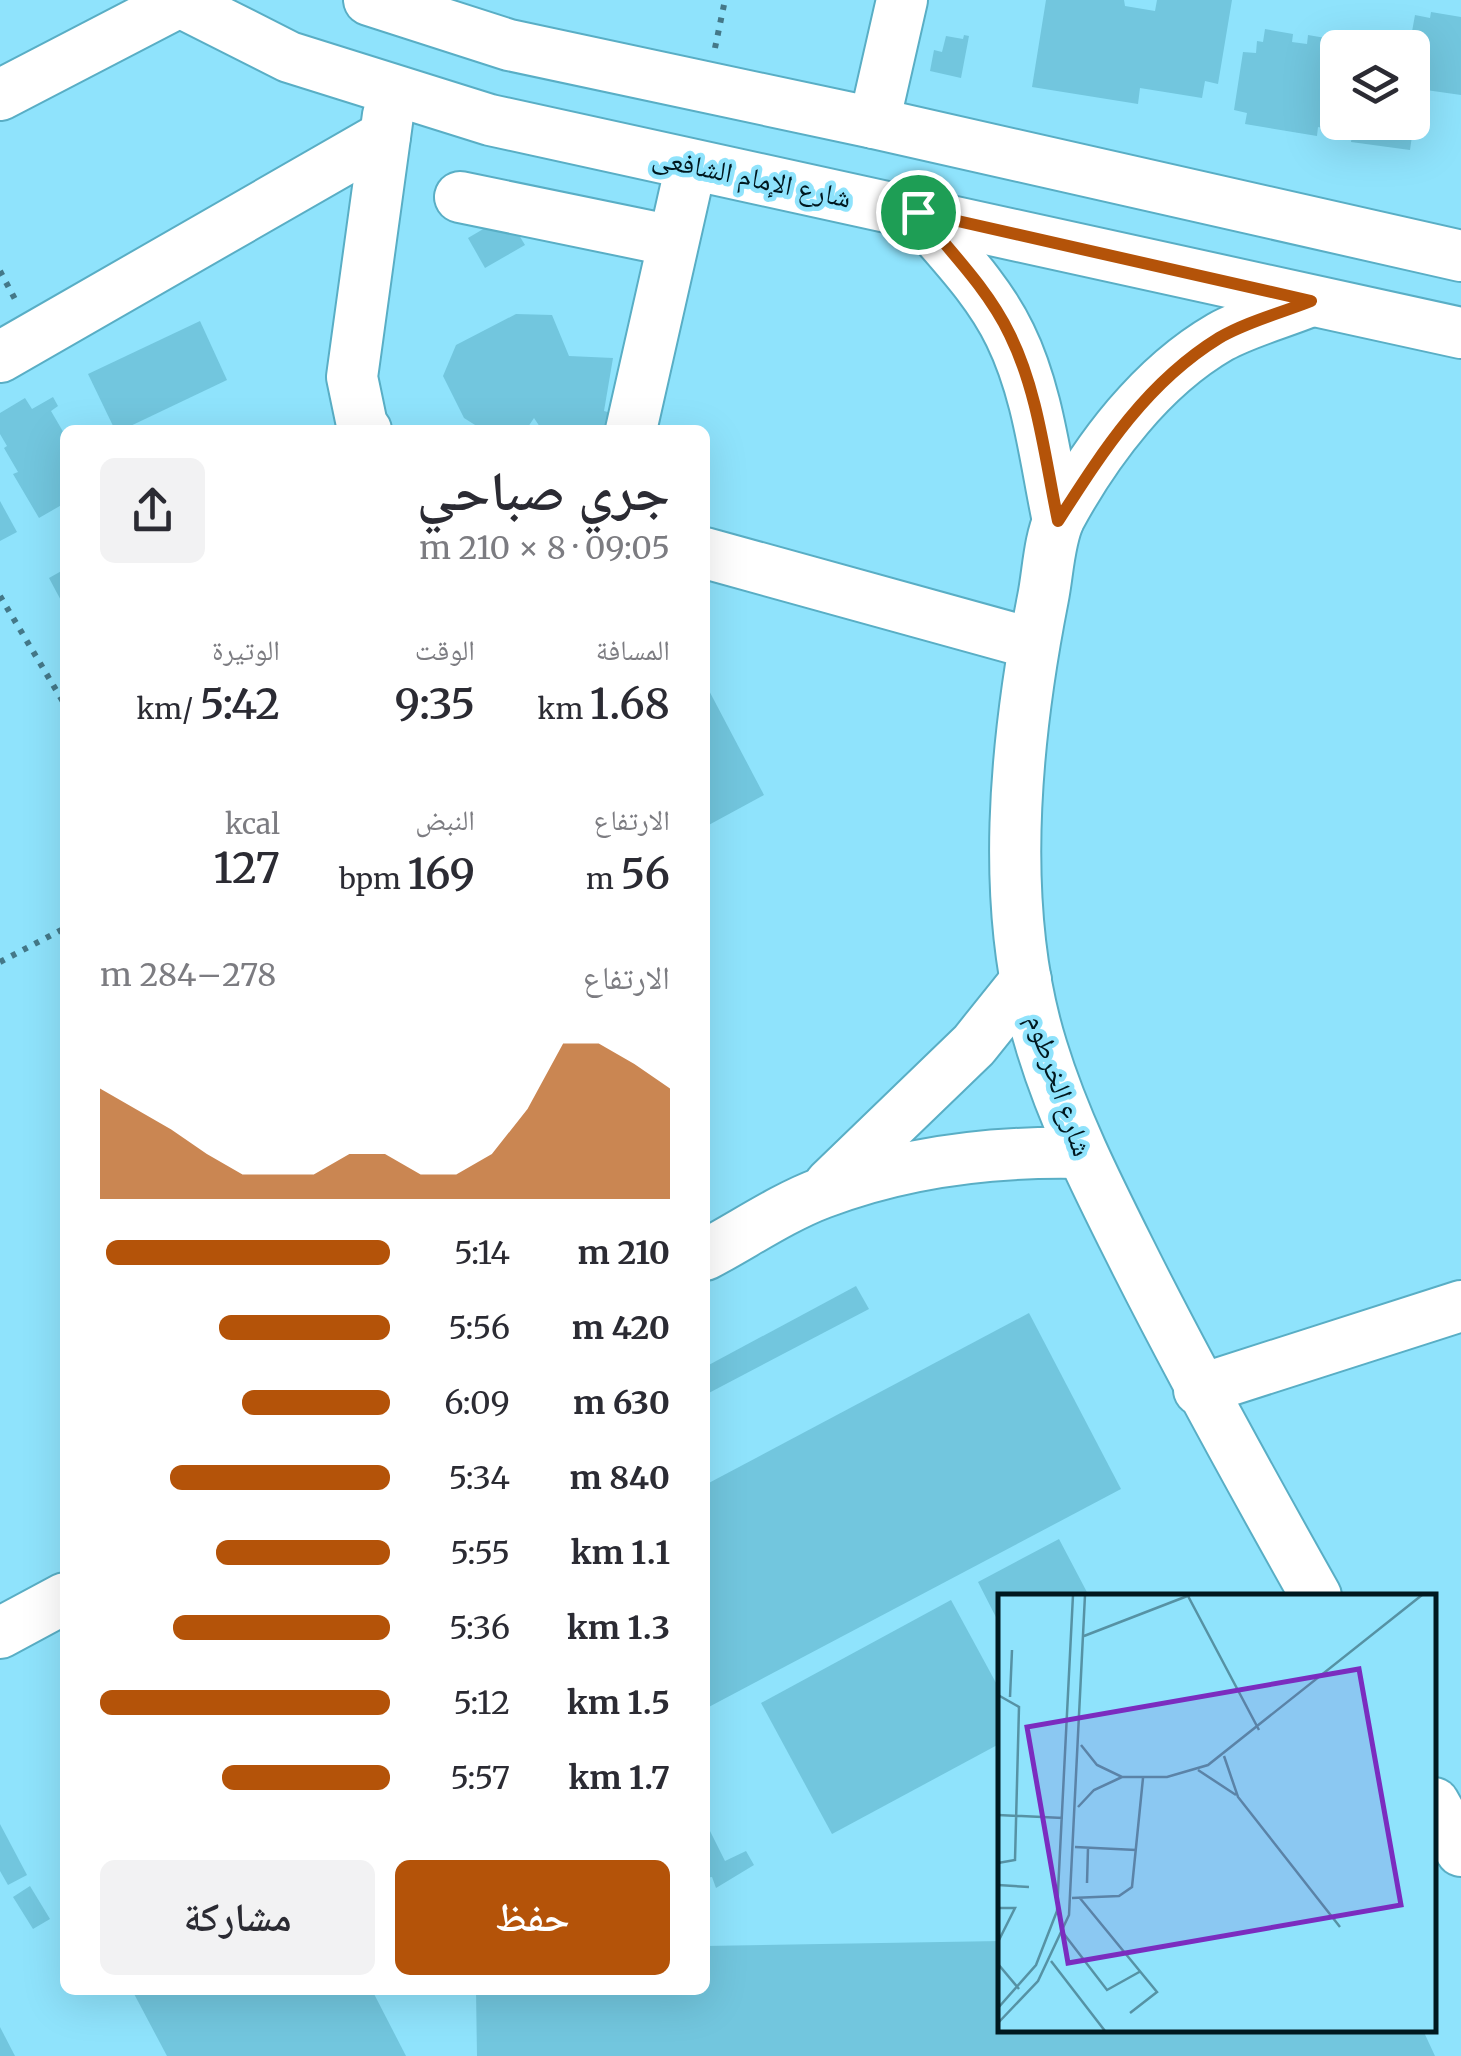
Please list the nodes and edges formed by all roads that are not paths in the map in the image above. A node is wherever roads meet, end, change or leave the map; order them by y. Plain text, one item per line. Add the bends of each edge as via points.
1 (368, 0) edge
2 (902, 0) edge
3 (178, 1) edge
4 (509, 45) junction
5 (0, 95) edge
6 (388, 113) junction
7 (490, 120) junction
8 (874, 123) junction
9 (690, 165) junction
10 (460, 196) dead end
11 (918, 212) junction
12 (674, 241) junction
13 (1461, 256) edge
14 (1311, 301) junction
15 (1461, 333) edge
16 (0, 356) edge
17 (362, 425) edge
18 (632, 425) edge
19 (1058, 521) junction
20 (710, 554) edge
21 (1034, 644) junction
22 (1026, 980) junction
23 (1081, 1153) junction
24 (819, 1194) junction
25 (710, 1252) edge
26 (1461, 1306) edge
27 (1200, 1390) junction
28 (1315, 1594) edge
29 (60, 1601) edge
30 (0, 1633) edge
31 (1436, 1807) edge
32 (1461, 1852) edge

1 - 4 street
2 - 8 street
3 - 5 street
3 - 6 street, شارع الإمام الشافعى
4 - 7 street
4 - 8 street
6 - 7 street, شارع الإمام الشافعى
6 - 16 street
6 - 17 street via 352,377
7 - 9 street, شارع الإمام الشافعى
8 - 13 street
9 - 11 street, شارع الإمام الشافعى
9 - 12 street
10 - 12 street
11 - 14 street, شارع الإمام الشافعى
11 - 19 street, شارع الخرطوم via 1010,335 1032,397
12 - 18 street
14 - 15 street, شارع الإمام الشافعى
14 - 19 street, شارع الخرطوم via 1220,337 1160,383 1114,433
19 - 21 street, شارع الخرطوم
20 - 21 street
21 - 22 street, شارع الخرطوم via 1016,786
22 - 23 street, شارع الخرطوم via 1042,1047
22 - 24 street via 962,1057
23 - 24 street via 973,1156
23 - 27 street, شارع الخرطوم
24 - 25 street
26 - 27 street
27 - 28 street, شارع الخرطوم
29 - 30 street
31 - 32 street

